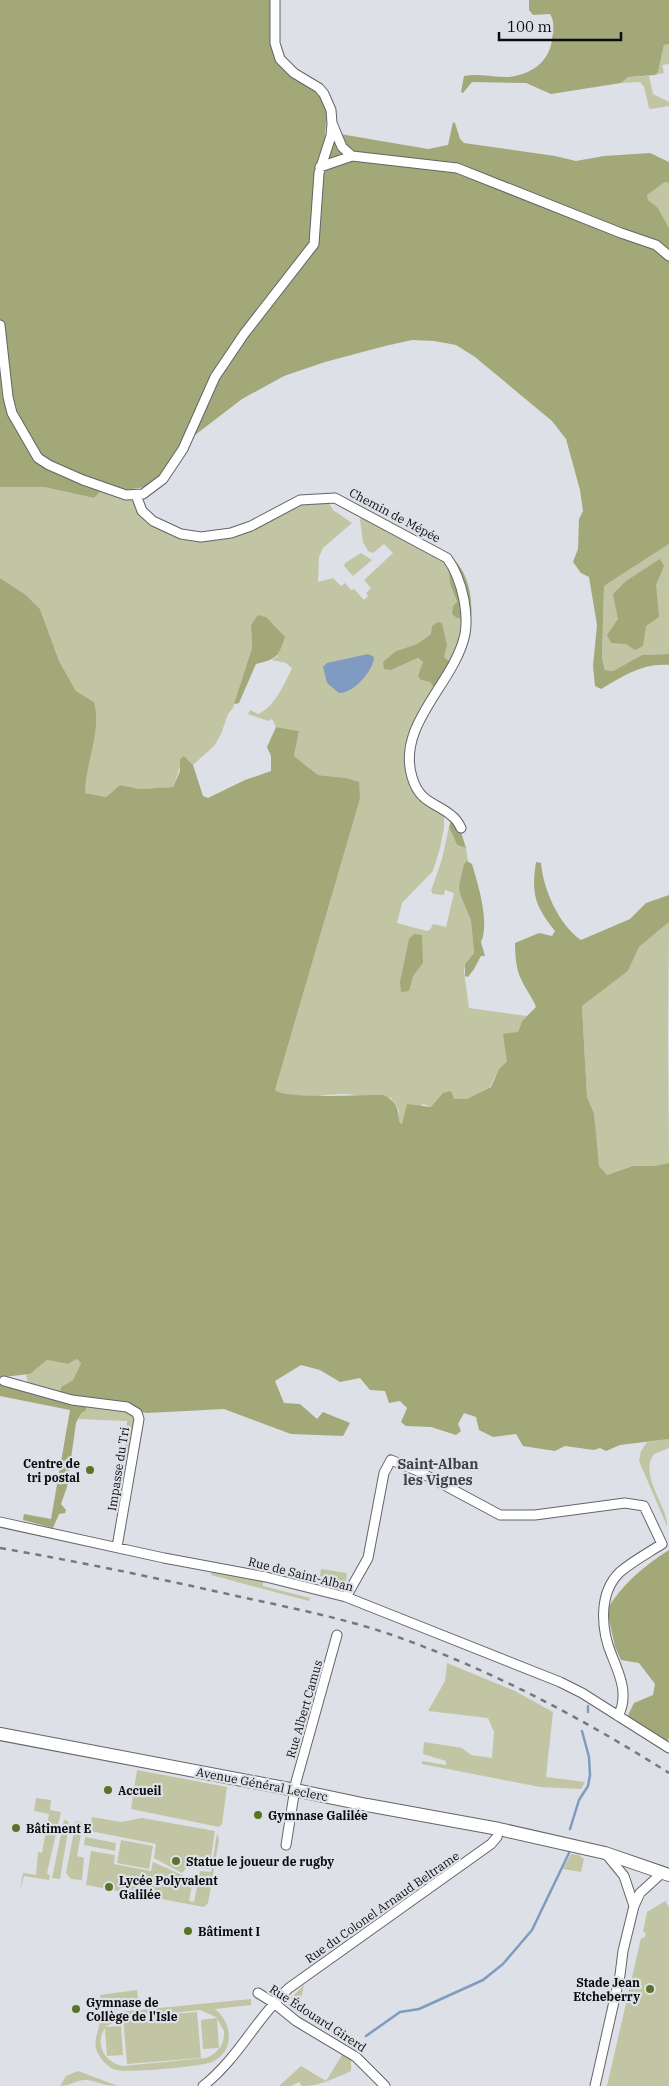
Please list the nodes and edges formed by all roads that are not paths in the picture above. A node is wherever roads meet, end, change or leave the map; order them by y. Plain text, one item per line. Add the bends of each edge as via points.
1 (275, 0) edge
2 (332, 123) junction
3 (352, 156) junction
4 (320, 167) junction
5 (669, 256) edge
6 (0, 324) edge
7 (136, 495) junction
8 (461, 828) dead end
9 (4, 1381) dead end
10 (0, 1522) edge
11 (117, 1547) junction
12 (346, 1597) junction
13 (337, 1635) dead end
14 (618, 1716) junction
15 (0, 1734) edge
16 (669, 1748) edge
17 (295, 1790) junction
18 (499, 1829) junction
19 (286, 1845) dead end
20 (605, 1853) junction
21 (666, 1874) edge
22 (634, 1906) junction
23 (258, 1993) dead end
24 (274, 2003) junction
25 (203, 2086) edge
26 (385, 2086) edge
27 (595, 2086) edge

1 - 2 street via 275,43 280,59 288,69 324,94
2 - 3 street via 342,147
2 - 4 street
3 - 4 street
3 - 5 street via 457,168 656,245
4 - 7 street via 314,244 215,377 182,448 163,479 143,494
6 - 7 street via 12,412 38,458 101,487
7 - 8 street, Chemin de Mépée via 142,511 153,521 181,534 201,537 252,526 300,500 335,498 447,558 462,593 466,632 453,665 416,729 409,765 415,785 424,797 454,817
9 - 11 street, Impasse du Tri via 72,1400 127,1407 137,1413 139,1419
10 - 11 street, Rue de Saint-Alban
11 - 12 street, Rue de Saint-Alban
12 - 14 street, Rue de Saint-Alban via 505,1660 582,1694
12 - 14 street via 368,1558 384,1473 391,1460 500,1515 524,1516 625,1503 644,1506 662,1544 619,1573 606,1597 604,1622 607,1640 623,1692
13 - 17 street, Rue Albert Camus
14 - 16 street, Rue de Saint-Alban
15 - 17 main road, Avenue Général Leclerc
17 - 18 main road, Avenue Général Leclerc
17 - 19 street, Rue Albert Camus
18 - 20 main road, Avenue Général Leclerc
18 - 24 street, Rue du Colonel Arnaud Beltrame via 491,1844 299,1980
20 - 21 main road, Avenue Général Leclerc
20 - 22 street via 624,1876
21 - 22 street via 640,1893
22 - 27 street
23 - 24 street, Rue Édouard Girerd
24 - 25 street, Rue du Colonel Arnaud Beltrame via 228,2062
24 - 26 street, Rue Édouard Girerd via 296,2021 356,2057

